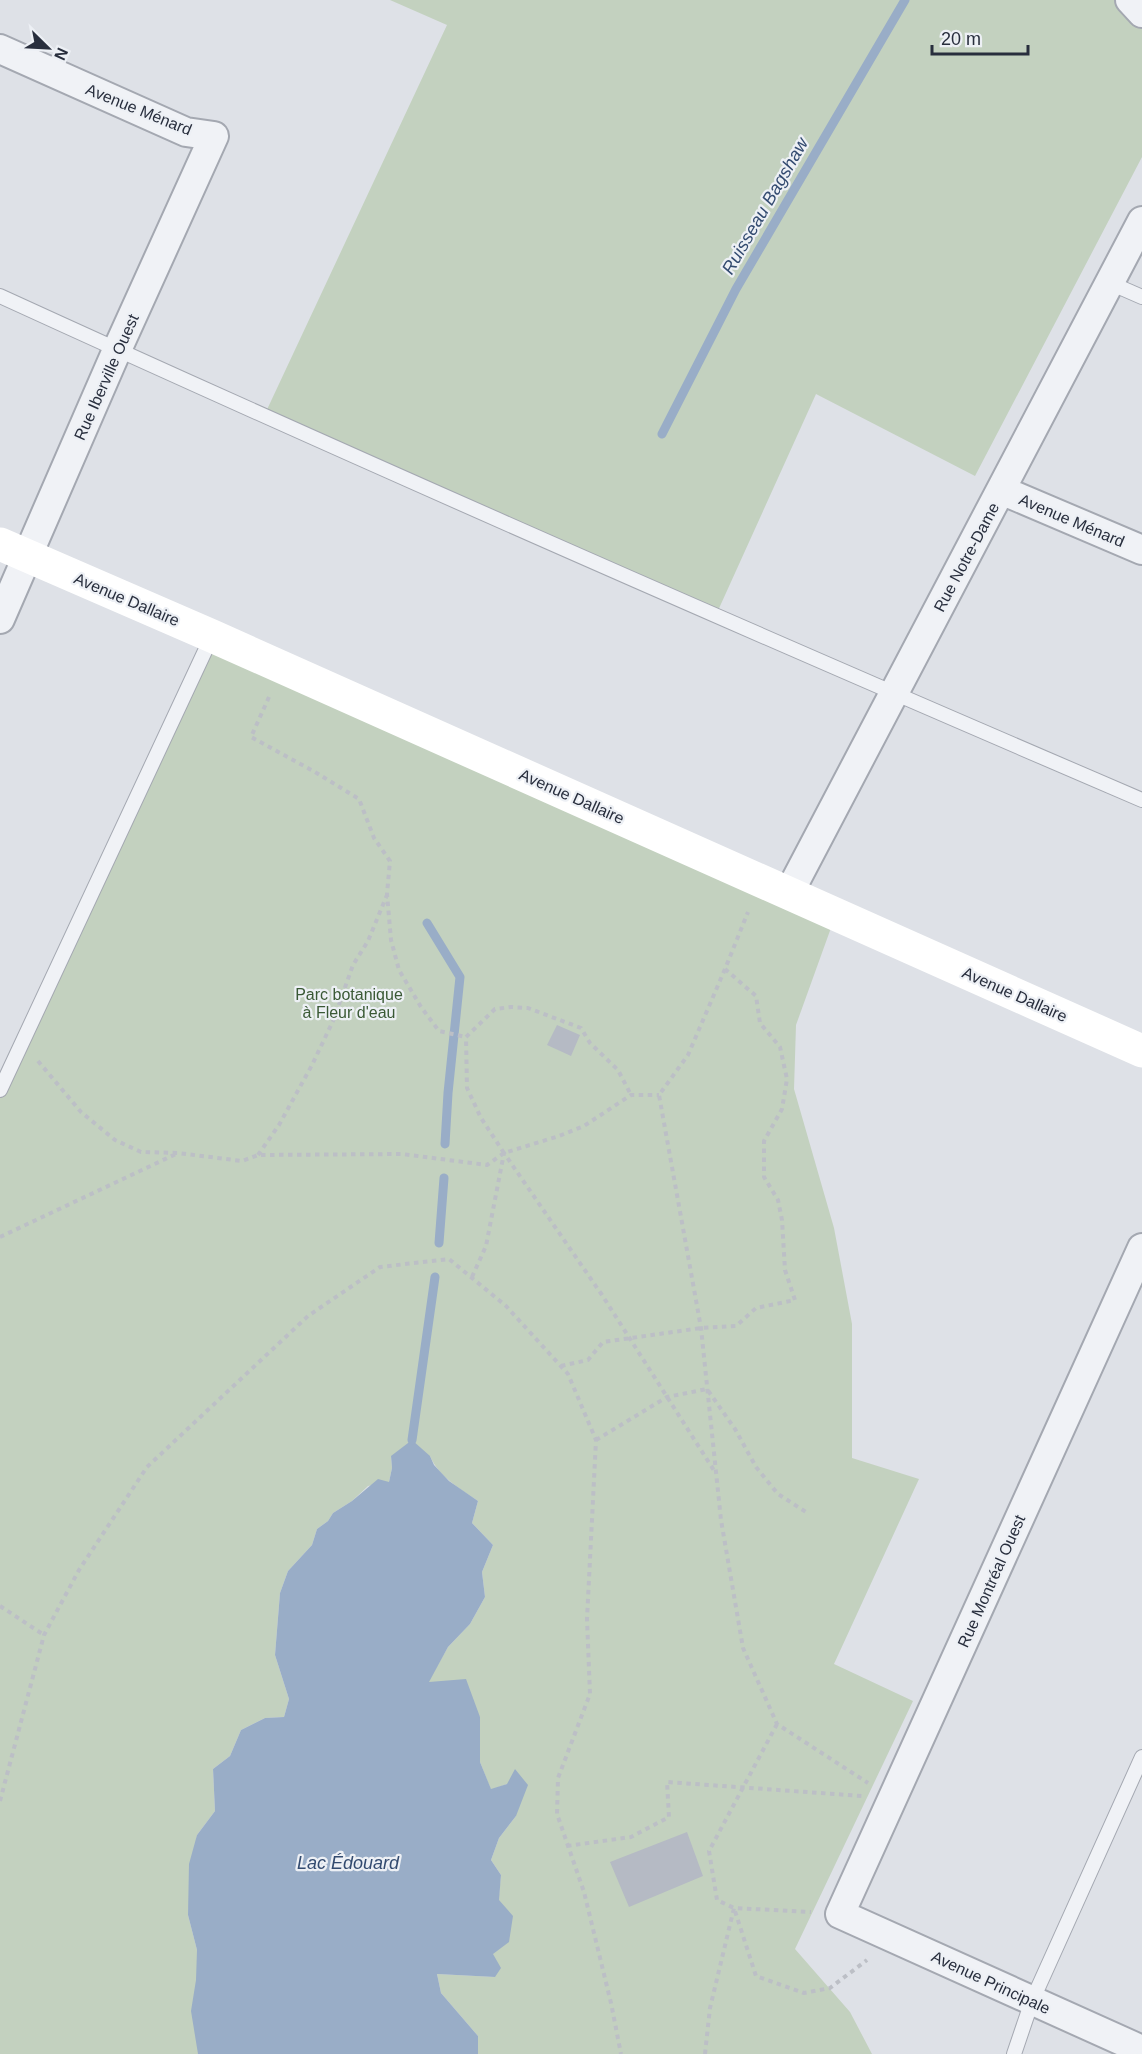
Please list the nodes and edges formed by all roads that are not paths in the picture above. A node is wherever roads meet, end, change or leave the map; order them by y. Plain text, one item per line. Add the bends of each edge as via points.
1 (1130, 0) edge
2 (1142, 13) edge
3 (0, 49) edge
4 (214, 136) joint
5 (1142, 221) edge
6 (1110, 283) junction
7 (0, 296) edge
8 (1142, 297) edge
9 (117, 350) junction
10 (1001, 490) junction
11 (14, 550) edge
12 (1142, 550) edge
13 (0, 619) edge
14 (212, 636) junction
15 (894, 693) junction
16 (1142, 800) edge
17 (775, 886) junction
18 (1142, 1051) edge
19 (0, 1090) edge
20 (1142, 1248) edge
21 (1142, 1757) edge
22 (840, 1914) joint
23 (1032, 2001) junction
24 (1142, 2050) edge
25 (1014, 2054) edge

1 - 2 street
3 - 4 street, Avenue Ménard via 186,132
4 - 9 street, Rue Iberville Ouest
5 - 6 street, Rue Notre-Dame
6 - 8 lane
6 - 10 street, Rue Notre-Dame
7 - 9 lane
9 - 11 street, Rue Iberville Ouest
9 - 15 lane
10 - 12 street, Avenue Ménard
10 - 15 street, Rue Notre-Dame
11 - 13 street, Rue Iberville Ouest
11 - 14 street, Avenue Dallaire
14 - 17 street, Avenue Dallaire
14 - 19 lane
15 - 16 lane
15 - 17 street, Rue Notre-Dame
17 - 18 street, Avenue Dallaire
20 - 22 street, Rue Montréal Ouest
21 - 23 lane
22 - 23 street, Avenue Principale
23 - 24 street, Avenue Principale
23 - 25 lane

